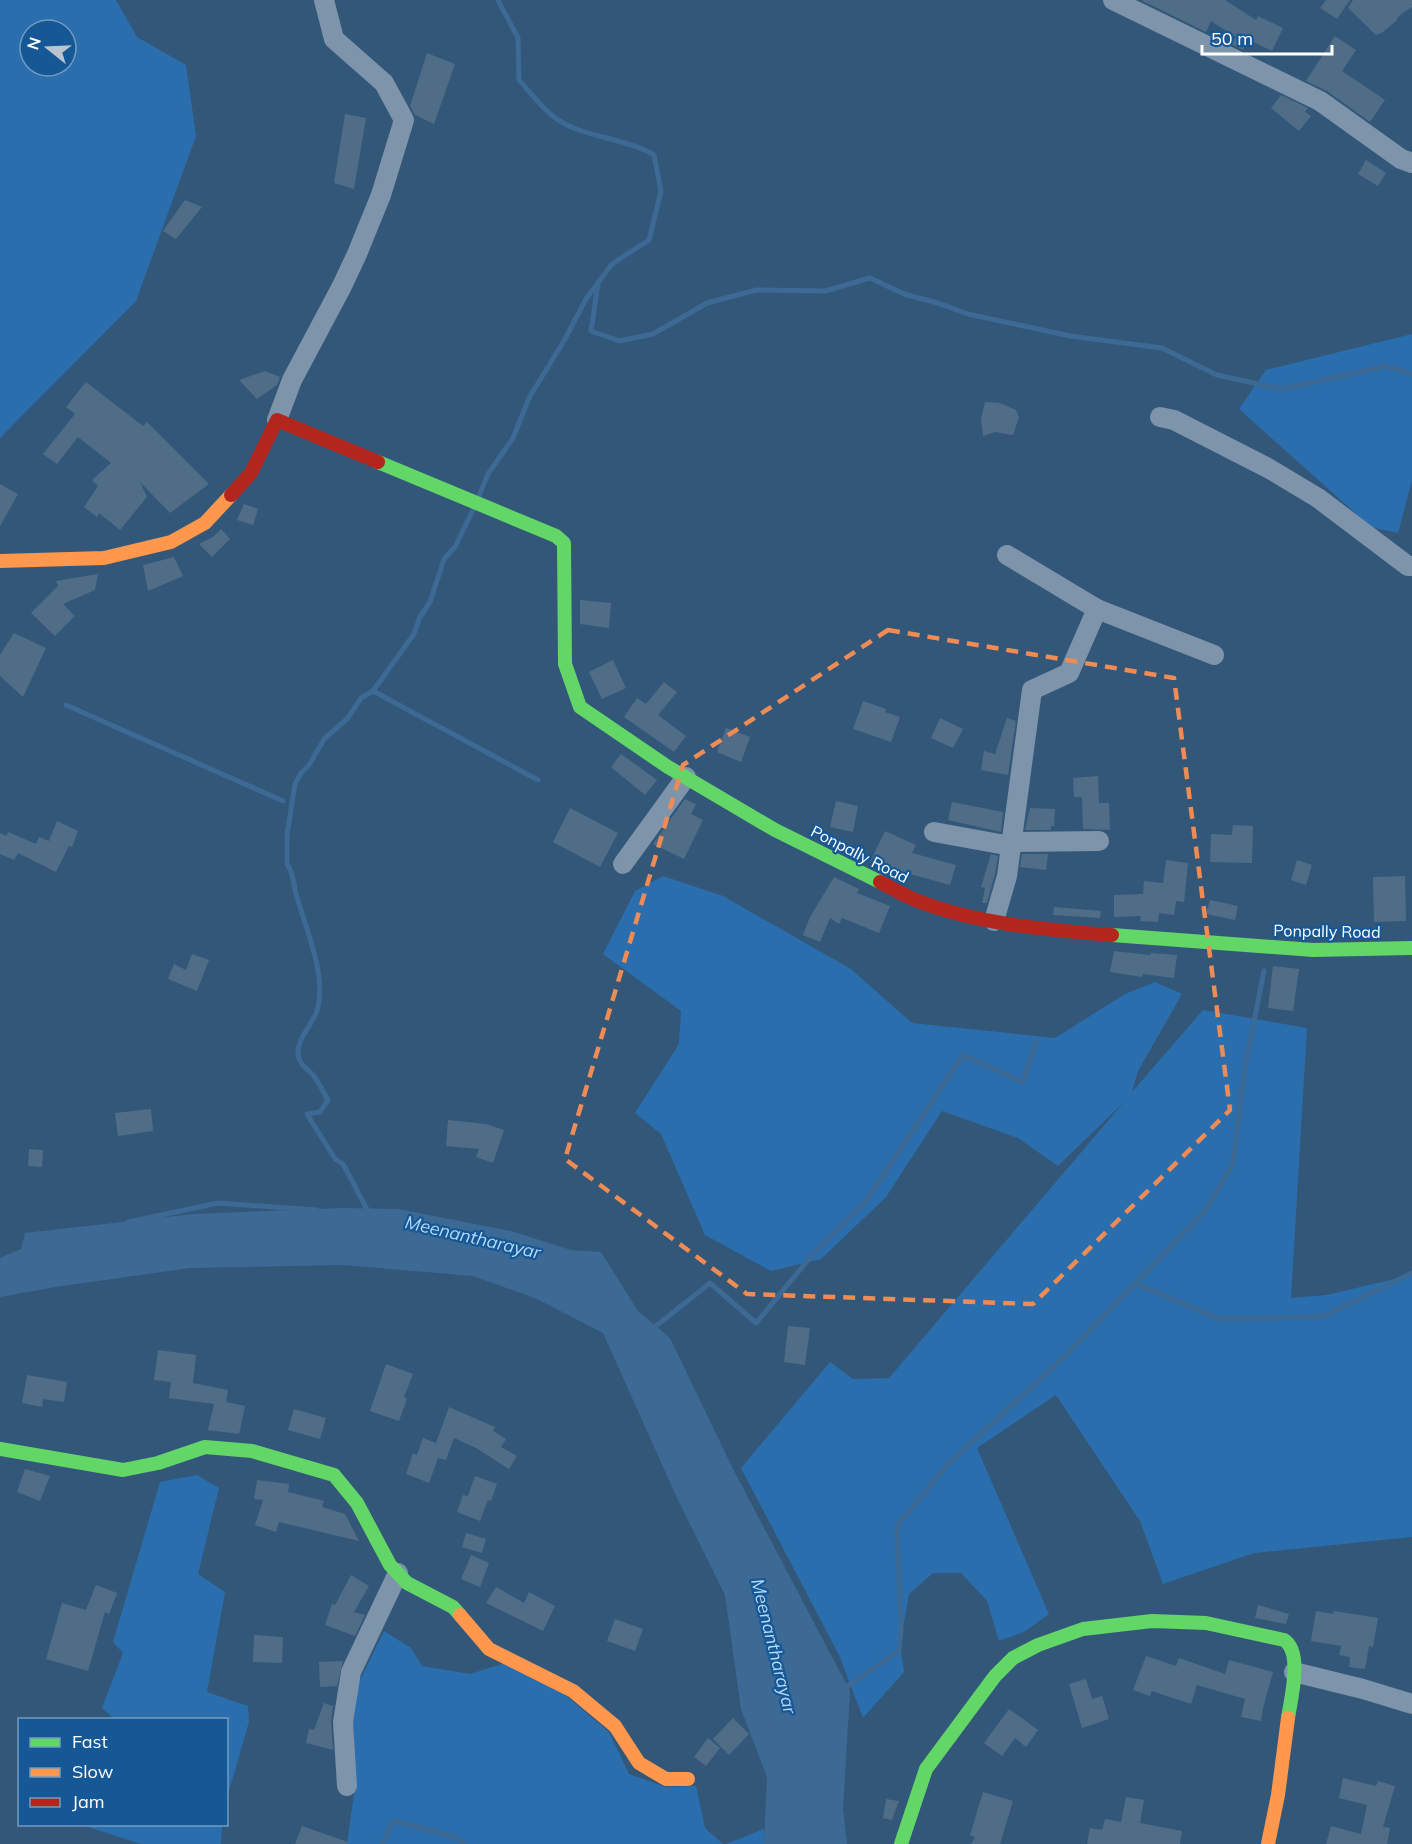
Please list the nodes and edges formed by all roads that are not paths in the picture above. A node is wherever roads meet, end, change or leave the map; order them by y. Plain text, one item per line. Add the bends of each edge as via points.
1 (324, 0) edge
2 (1125, 2) edge
3 (1412, 164) edge
4 (1160, 417) dead end
5 (277, 420) junction
6 (1007, 555) dead end
7 (0, 561) edge
8 (1412, 566) edge
9 (1097, 609) junction
10 (1214, 655) dead end
11 (686, 777) junction
12 (934, 832) dead end
13 (1099, 841) dead end
14 (1011, 844) junction
15 (623, 864) dead end
16 (994, 921) junction
17 (1412, 948) edge
18 (0, 1449) edge
19 (398, 1573) junction
20 (1294, 1672) junction
21 (1412, 1704) edge
22 (687, 1779) dead end
23 (347, 1786) dead end
24 (901, 1844) edge
25 (1268, 1844) edge

1 - 5 street via 334,39 384,83 405,120 357,254 291,380
2 - 3 street via 1320,101
4 - 8 street via 1174,420 1268,468 1318,498
5 - 7 main road via 251,473 205,523 171,543 104,558
5 - 11 main road, Ponpally Road via 556,536 564,543 566,664 580,707
6 - 9 street
9 - 10 street
9 - 14 street via 1069,673 1032,690
11 - 15 street
11 - 16 main road, Ponpally Road via 775,830 914,899
12 - 14 street
13 - 14 street
14 - 16 street
16 - 17 main road, Ponpally Road via 1048,930 1313,950
18 - 19 main road via 123,1470 206,1447 252,1451 334,1475 357,1503
19 - 22 main road via 407,1583 453,1607 489,1649 573,1691 615,1726 639,1763 666,1779
19 - 23 street via 351,1672 344,1722
20 - 21 street
20 - 24 main road via 1293,1650 1284,1640 1206,1623 1152,1621 1083,1629 1038,1645 1013,1658 995,1676 926,1769
20 - 25 main road

